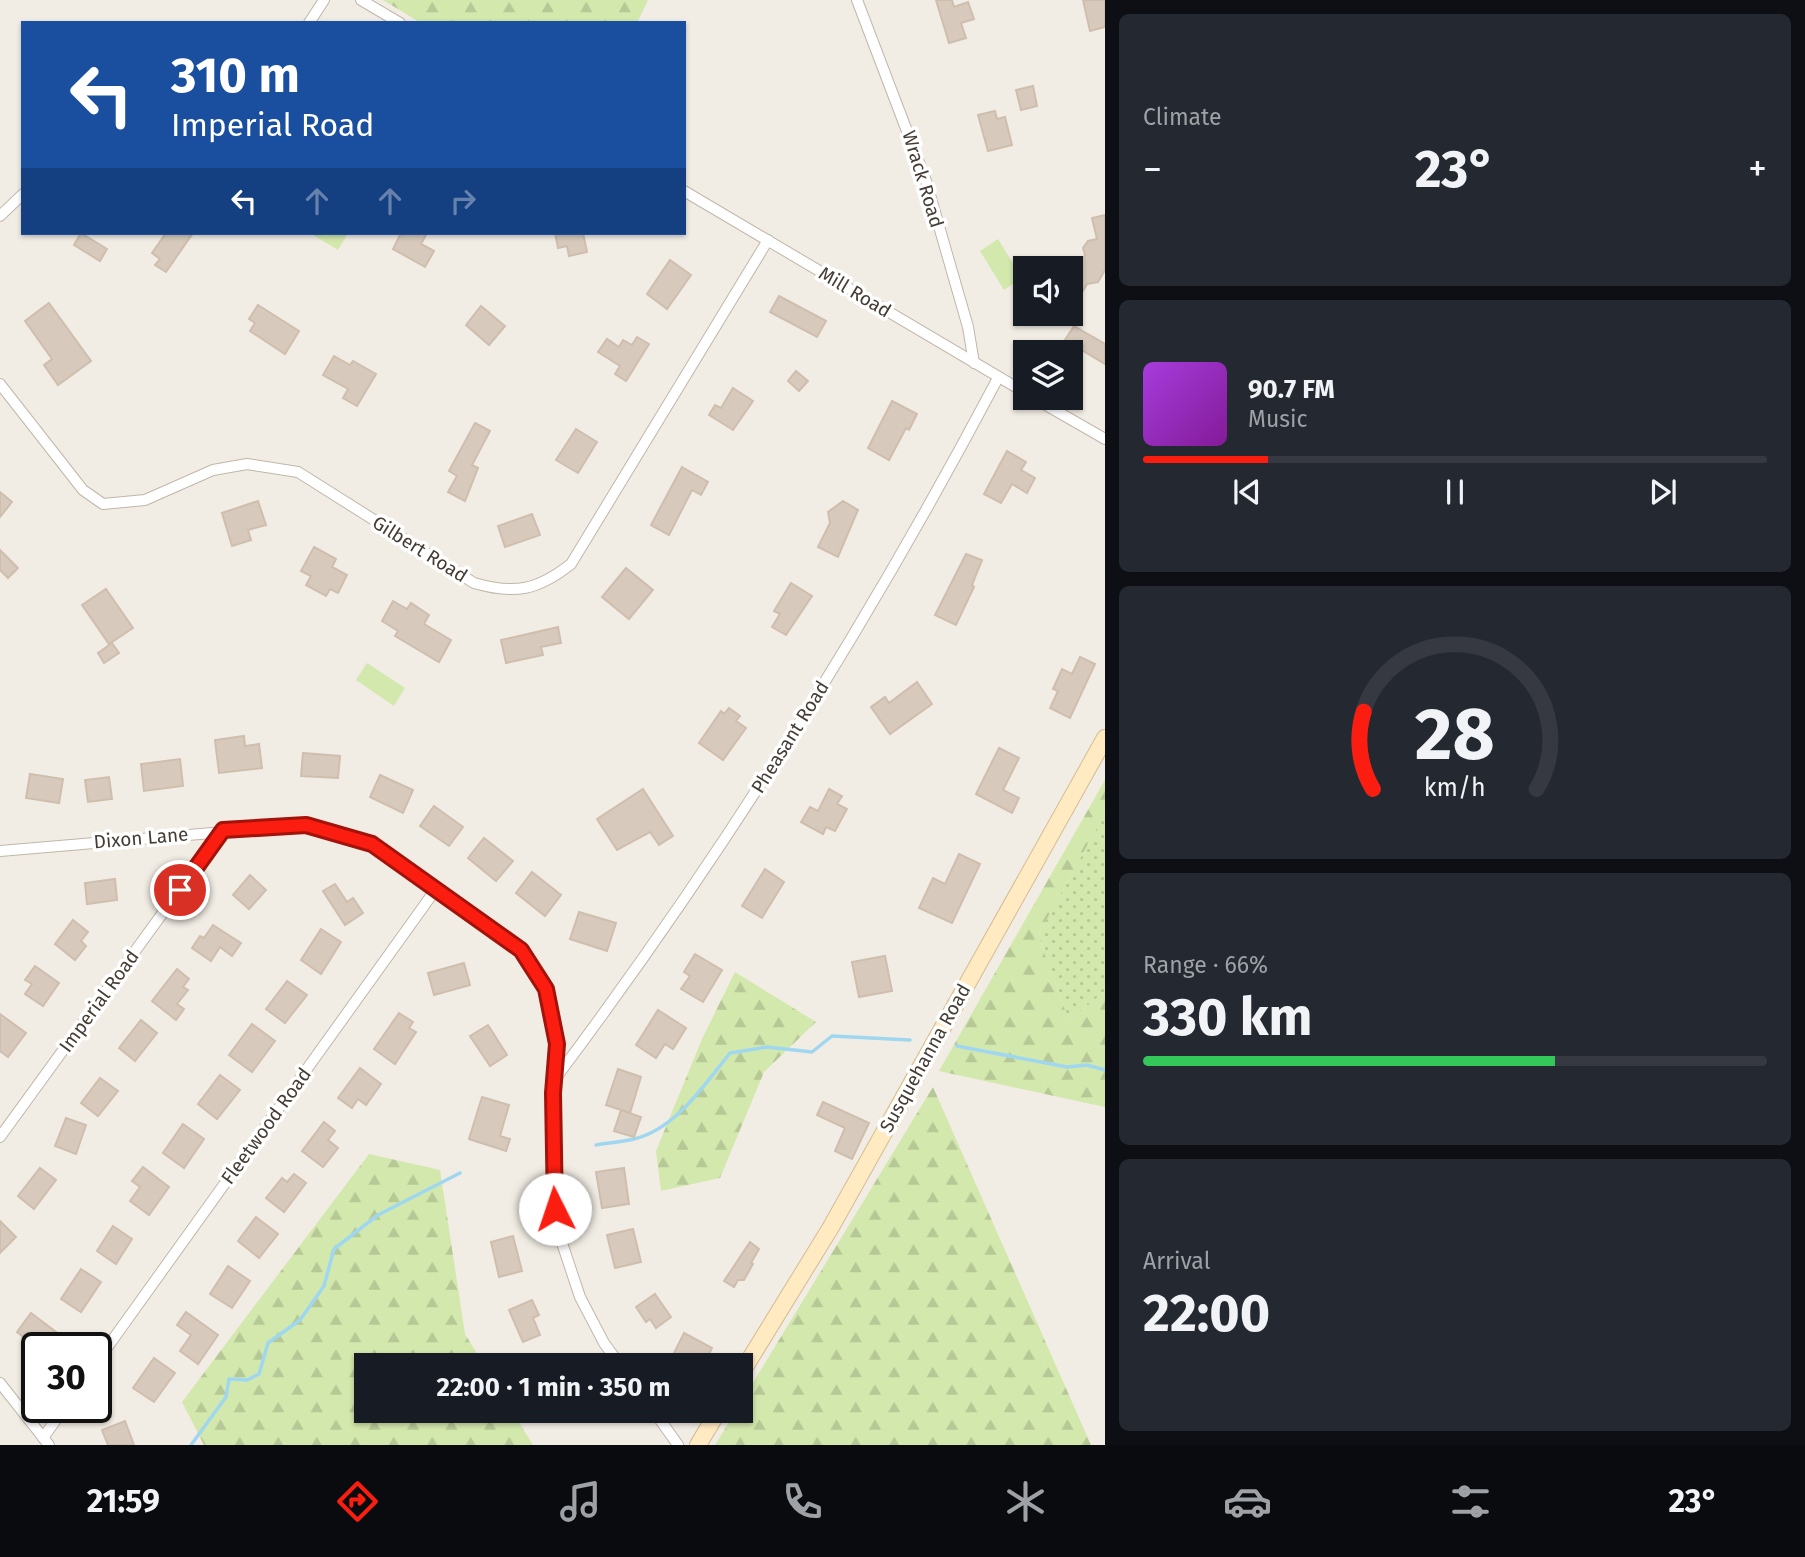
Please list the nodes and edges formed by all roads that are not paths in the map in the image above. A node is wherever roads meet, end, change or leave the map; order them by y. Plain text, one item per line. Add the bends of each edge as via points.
1 (324, 0) edge
2 (361, 0) edge
3 (858, 0) edge
4 (310, 21) edge
5 (397, 21) edge
6 (686, 192) edge
7 (21, 196) edge
8 (0, 216) edge
9 (768, 240) junction
10 (974, 363) junction
11 (998, 378) junction
12 (1013, 386) edge
13 (1, 388) edge
14 (1055, 410) edge
15 (1105, 439) edge
16 (1105, 738) edge
17 (223, 830) junction
18 (0, 851) edge
19 (436, 889) junction
20 (554, 1080) junction
21 (0, 1137) edge
22 (112, 1341) edge
23 (611, 1353) edge
24 (753, 1354) edge
25 (0, 1383) edge
26 (56, 1423) edge
27 (662, 1423) edge
28 (711, 1423) edge
29 (46, 1441) edge
30 (678, 1445) edge
31 (698, 1445) edge

1 - 4 street
2 - 5 street
3 - 10 street, Wrack Road via 926,181
6 - 9 street, Mill Road
7 - 8 street
9 - 10 street, Mill Road
9 - 13 street, Gilbert Road via 571,564 550,580 527,589 493,589 474,583 298,472 247,464 213,470 145,500 103,504 83,490
10 - 11 street, Mill Road
11 - 12 street, Mill Road
11 - 20 street, Pheasant Road via 778,761
14 - 15 street
16 - 24 main road, Susquehanna Road via 831,1227
17 - 18 street, Dixon Lane
17 - 19 street, Dixon Lane via 306,825 372,844
17 - 21 street, Imperial Road
19 - 20 street, Dixon Lane via 521,950 535,969 552,1010 557,1044
19 - 22 street, Fleetwood Road
20 - 23 street, Dixon Lane via 552,1192 557,1228 580,1297
25 - 29 street
26 - 29 street
27 - 30 street
28 - 31 main road

